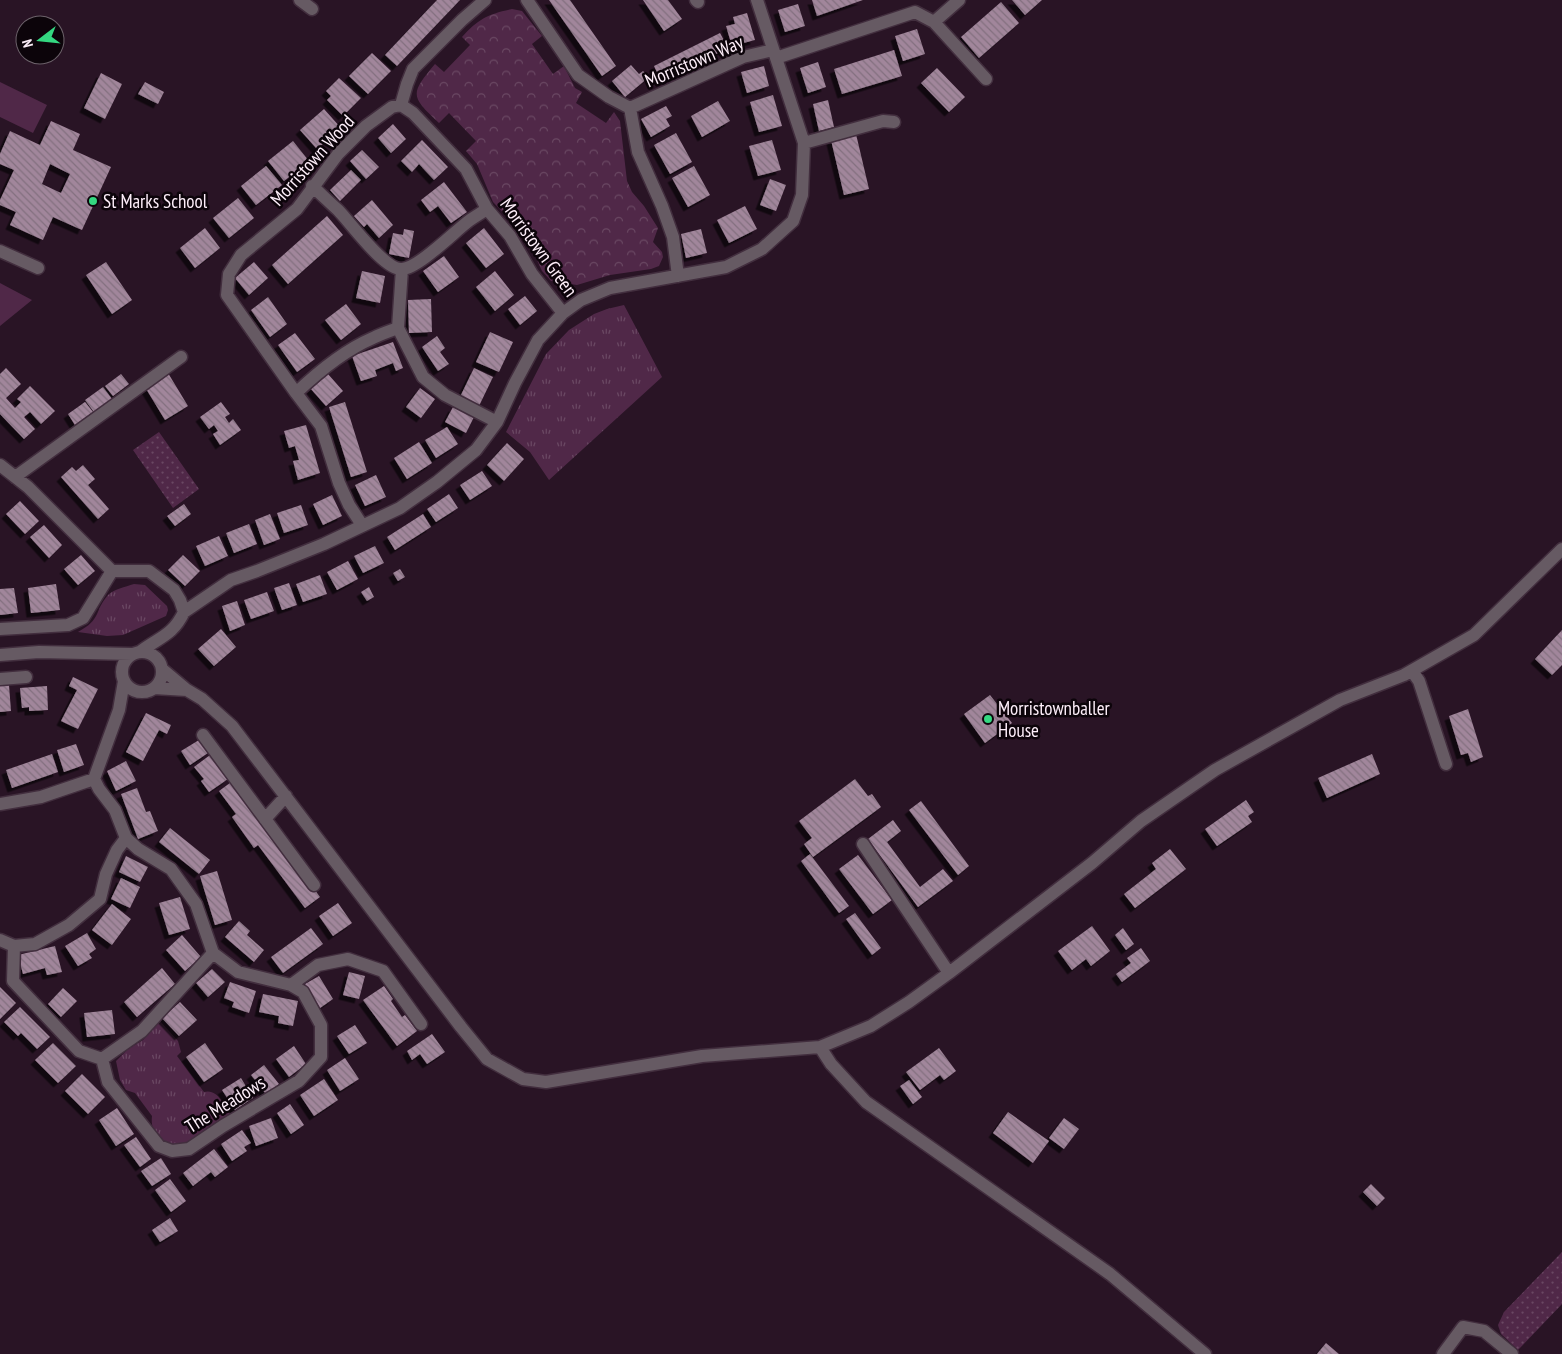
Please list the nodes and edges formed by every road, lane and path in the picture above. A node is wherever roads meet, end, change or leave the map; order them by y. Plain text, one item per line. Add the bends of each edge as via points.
1 (300, 0) edge
2 (485, 0) edge
3 (527, 0) edge
4 (757, 0) edge
5 (959, 0) edge
6 (312, 9) dead end
7 (934, 22) junction
8 (774, 54) junction
9 (986, 79) dead end
10 (401, 104) junction
11 (630, 108) junction
12 (894, 122) dead end
13 (804, 143) junction
14 (312, 186) junction
15 (487, 209) junction
16 (0, 251) edge
17 (38, 268) dead end
18 (402, 269) junction
19 (678, 276) junction
20 (563, 313) junction
21 (398, 328) junction
22 (181, 357) dead end
23 (296, 393) junction
24 (497, 422) junction
25 (0, 465) edge
26 (16, 477) junction
27 (362, 525) junction
28 (1562, 549) edge
29 (112, 571) junction
30 (184, 612) junction
31 (0, 629) edge
32 (167, 635) junction
33 (136, 653) junction
34 (104, 654) junction
35 (0, 655) edge
36 (161, 665) junction
37 (1412, 671) junction
38 (26, 677) dead end
39 (123, 677) junction
40 (0, 679) edge
41 (154, 688) junction
42 (187, 690) junction
43 (141, 692) junction
44 (119, 710) junction
45 (203, 735) dead end
46 (1446, 764) dead end
47 (94, 779) junction
48 (286, 796) junction
49 (0, 804) edge
50 (265, 820) junction
51 (126, 838) junction
52 (863, 844) dead end
53 (314, 885) dead end
54 (0, 940) edge
55 (14, 946) junction
56 (213, 952) junction
57 (949, 974) junction
58 (291, 985) junction
59 (421, 1024) dead end
60 (820, 1047) junction
61 (102, 1059) junction
62 (1205, 1354) edge
63 (1443, 1354) edge
64 (1512, 1354) edge

1 - 6 street
2 - 10 street via 414,69
3 - 11 street via 578,75
4 - 8 street
5 - 7 street
7 - 8 street, Morristown Way via 915,12
7 - 9 street
8 - 11 street, Morristown Way via 743,57
8 - 13 street
10 - 14 street, Morristown Wood via 366,126
10 - 15 street, Morristown Green via 413,112 466,169
11 - 19 street via 638,152 673,237
12 - 13 street via 883,121
13 - 19 street, Morristown Green via 802,195 793,221 762,249 726,267
14 - 18 street via 372,250 393,267
14 - 23 street, Morristown Wood via 297,209 241,255 229,274 227,295
15 - 18 street via 432,252
15 - 20 street, Morristown Green via 510,236 532,274
16 - 17 street
18 - 21 street
19 - 20 street, Morristown Green via 610,288 581,300
20 - 24 street via 538,340
21 - 23 street via 349,351
21 - 24 street via 422,377 445,395
22 - 26 street
23 - 27 street, Morristown Wood via 321,426 339,483
24 - 27 street via 476,450 437,482 400,508
25 - 26 street
26 - 29 street
27 - 30 street via 231,580
28 - 37 street via 1474,635
29 - 30 street via 149,571 174,590
29 - 31 street via 83,618 68,625
30 - 32 street via 178,625
32 - 33 street
32 - 36 street
33 - 34 street
33 - 36 street via 152,654
33 - 39 street via 124,662
34 - 35 street via 39,652
34 - 39 street
36 - 41 street via 161,680
36 - 42 street
37 - 46 street via 1419,682
37 - 57 street via 1340,700 1215,770 1141,820 1092,863
38 - 40 street
39 - 43 street via 131,689
39 - 44 street
41 - 42 street
41 - 43 street
42 - 48 street via 232,726
43 - 44 street
44 - 47 street
45 - 50 street
47 - 49 street via 42,797
47 - 51 street via 115,810
48 - 50 street
48 - 60 street via 461,1027 487,1058 523,1079 546,1082 702,1056
50 - 53 street
51 - 55 street via 106,874 100,899 69,925 35,944
51 - 56 street via 171,869 196,904
52 - 57 street
54 - 55 street
55 - 61 street via 12,981 79,1051
56 - 58 street via 238,972
56 - 61 street via 142,1031
57 - 60 street via 871,1026
58 - 59 street via 318,965 348,959 382,971
58 - 61 street, The Meadows via 303,992 321,1025 321,1057 299,1081 189,1149 172,1151 159,1146 108,1082
60 - 62 street via 866,1102 1110,1274
63 - 64 street via 1463,1327 1484,1331

